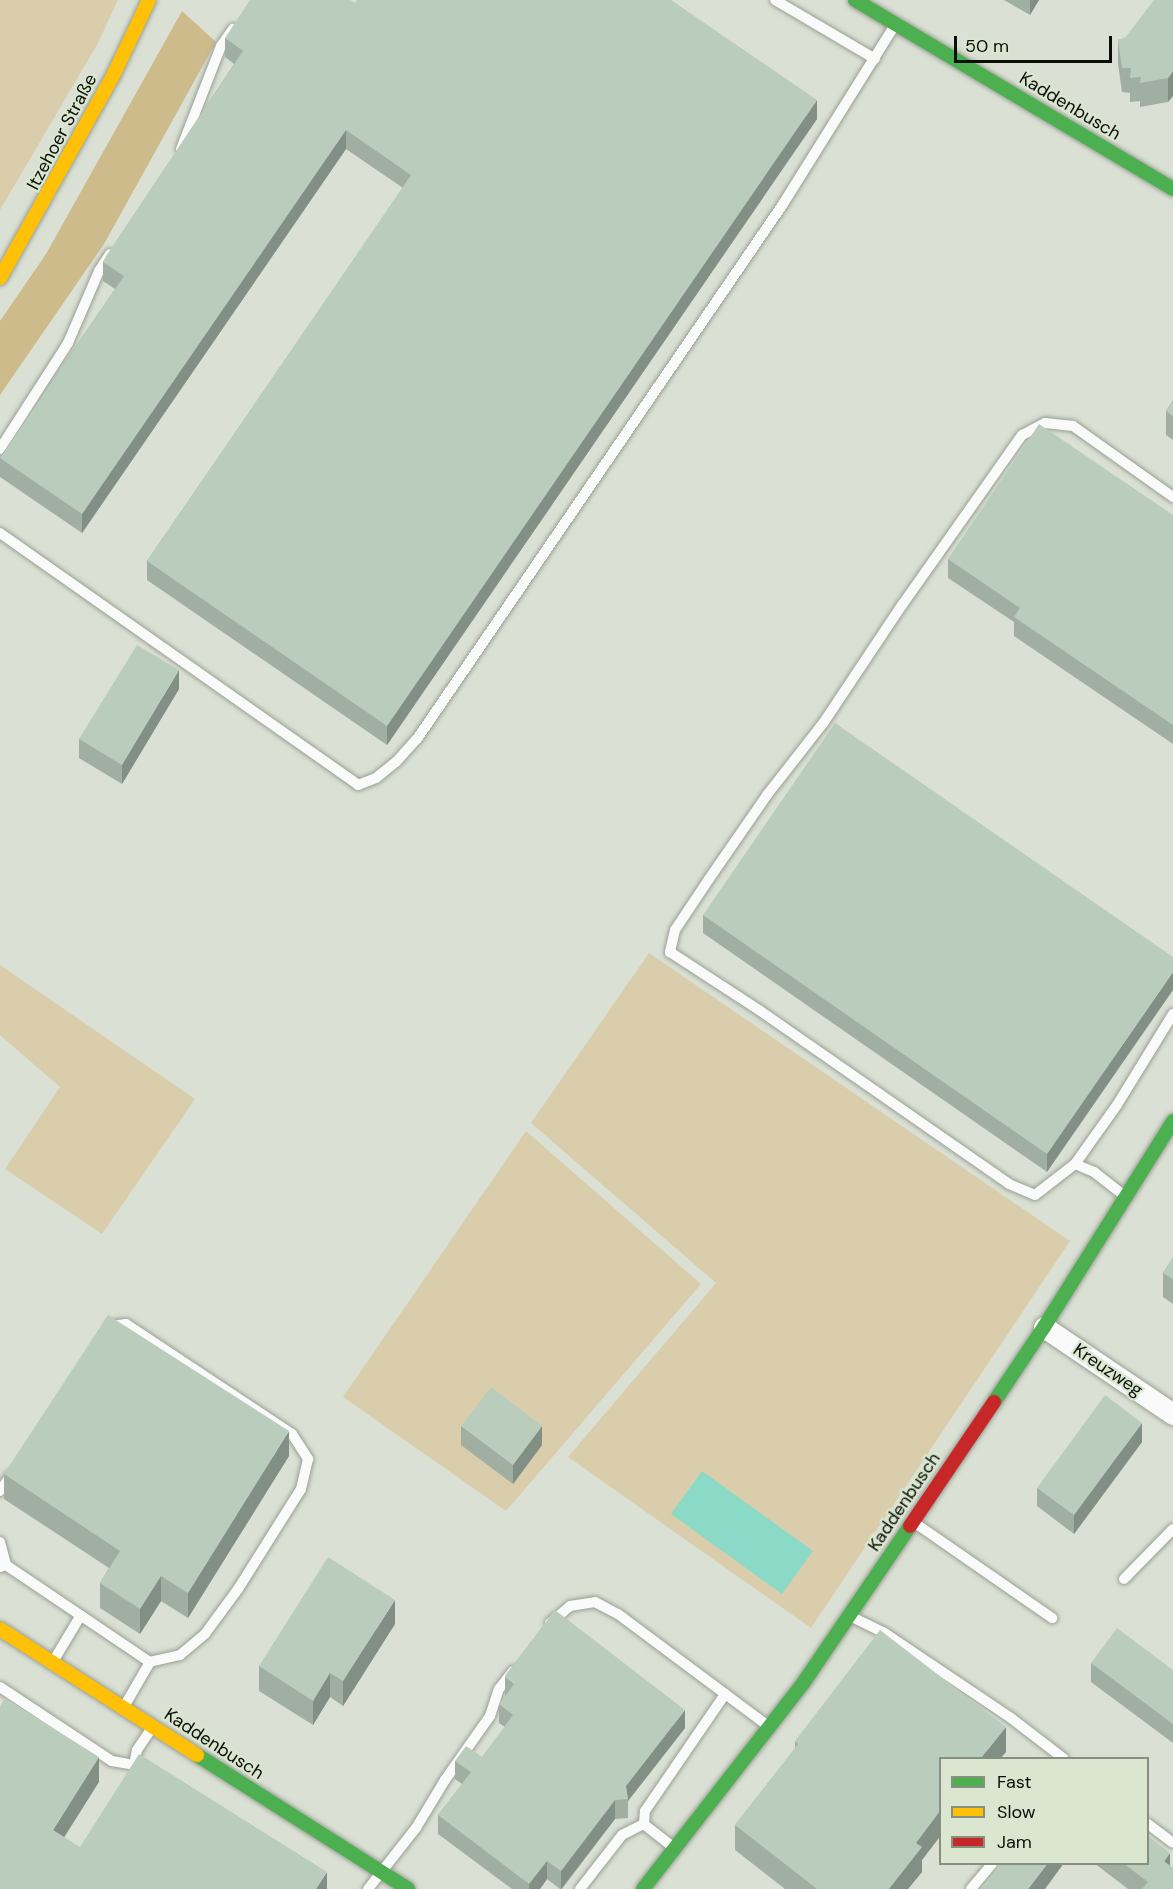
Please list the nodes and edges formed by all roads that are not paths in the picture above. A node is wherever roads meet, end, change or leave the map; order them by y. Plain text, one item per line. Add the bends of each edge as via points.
1 (149, 0) edge
2 (775, 0) edge
3 (855, 0) edge
4 (241, 18) edge
5 (896, 24) junction
6 (875, 59) junction
7 (173, 162) edge
8 (1173, 189) edge
9 (119, 241) edge
10 (0, 278) edge
11 (0, 449) edge
12 (1173, 497) edge
13 (0, 533) edge
14 (1173, 1014) edge
15 (1173, 1121) edge
16 (1075, 1164) junction
17 (1126, 1196) junction
18 (1044, 1327) junction
19 (102, 1334) edge
20 (1173, 1414) edge
21 (15, 1470) edge
22 (0, 1491) edge
23 (912, 1521) junction
24 (1173, 1529) edge
25 (0, 1542) edge
26 (3, 1566) edge
27 (1124, 1579) dead end
28 (81, 1615) junction
29 (849, 1615) junction
30 (1052, 1618) dead end
31 (0, 1629) edge
32 (540, 1636) edge
33 (52, 1662) junction
34 (150, 1662) junction
35 (520, 1663) edge
36 (0, 1687) edge
37 (725, 1694) junction
38 (124, 1708) junction
39 (153, 1726) junction
40 (770, 1726) junction
41 (1062, 1757) edge
42 (134, 1765) junction
43 (154, 1777) edge
44 (644, 1824) junction
45 (1149, 1825) edge
46 (1173, 1843) edge
47 (675, 1849) junction
48 (990, 1865) edge
49 (382, 1873) junction
50 (368, 1889) edge
51 (408, 1889) edge
52 (579, 1889) edge
53 (643, 1889) edge
54 (971, 1889) edge

1 - 10 street, Itzehoer Straße via 113,76
2 - 6 lane
3 - 5 street, Kaddenbusch
4 - 7 lane via 220,46
5 - 6 lane
5 - 8 street, Kaddenbusch
6 - 13 lane via 783,204 424,729 396,762 376,778 358,785
9 - 11 lane via 99,271 68,343
12 - 16 lane via 1073,426 1045,423 1022,435 824,722 709,879 675,930 670,952 1009,1184 1035,1195
14 - 16 lane
15 - 17 street, Kaddenbusch
16 - 17 lane via 1094,1172
17 - 18 street, Kaddenbusch
18 - 20 street, Kreuzweg
18 - 23 street, Kaddenbusch
19 - 34 lane via 108,1326 126,1324 292,1434 308,1459 301,1489 205,1634 180,1655
21 - 22 lane
23 - 29 street, Kaddenbusch
23 - 30 lane
24 - 27 lane
25 - 26 lane
26 - 28 lane
28 - 33 lane
28 - 34 lane
29 - 40 street, Kaddenbusch
29 - 41 lane via 883,1632
31 - 33 street, Kaddenbusch
32 - 37 lane via 570,1606 595,1602
33 - 38 street, Kaddenbusch
34 - 38 lane
35 - 49 lane via 499,1689 490,1716
36 - 42 lane via 112,1761
37 - 40 lane
37 - 44 lane via 645,1811
38 - 39 street, Kaddenbusch
39 - 42 lane via 137,1750
39 - 49 street, Kaddenbusch
40 - 47 street, Kaddenbusch
42 - 43 lane
44 - 47 lane
44 - 52 lane via 622,1835
45 - 46 lane
47 - 53 street, Kaddenbusch
48 - 54 lane
49 - 50 lane
49 - 51 street, Kaddenbusch

